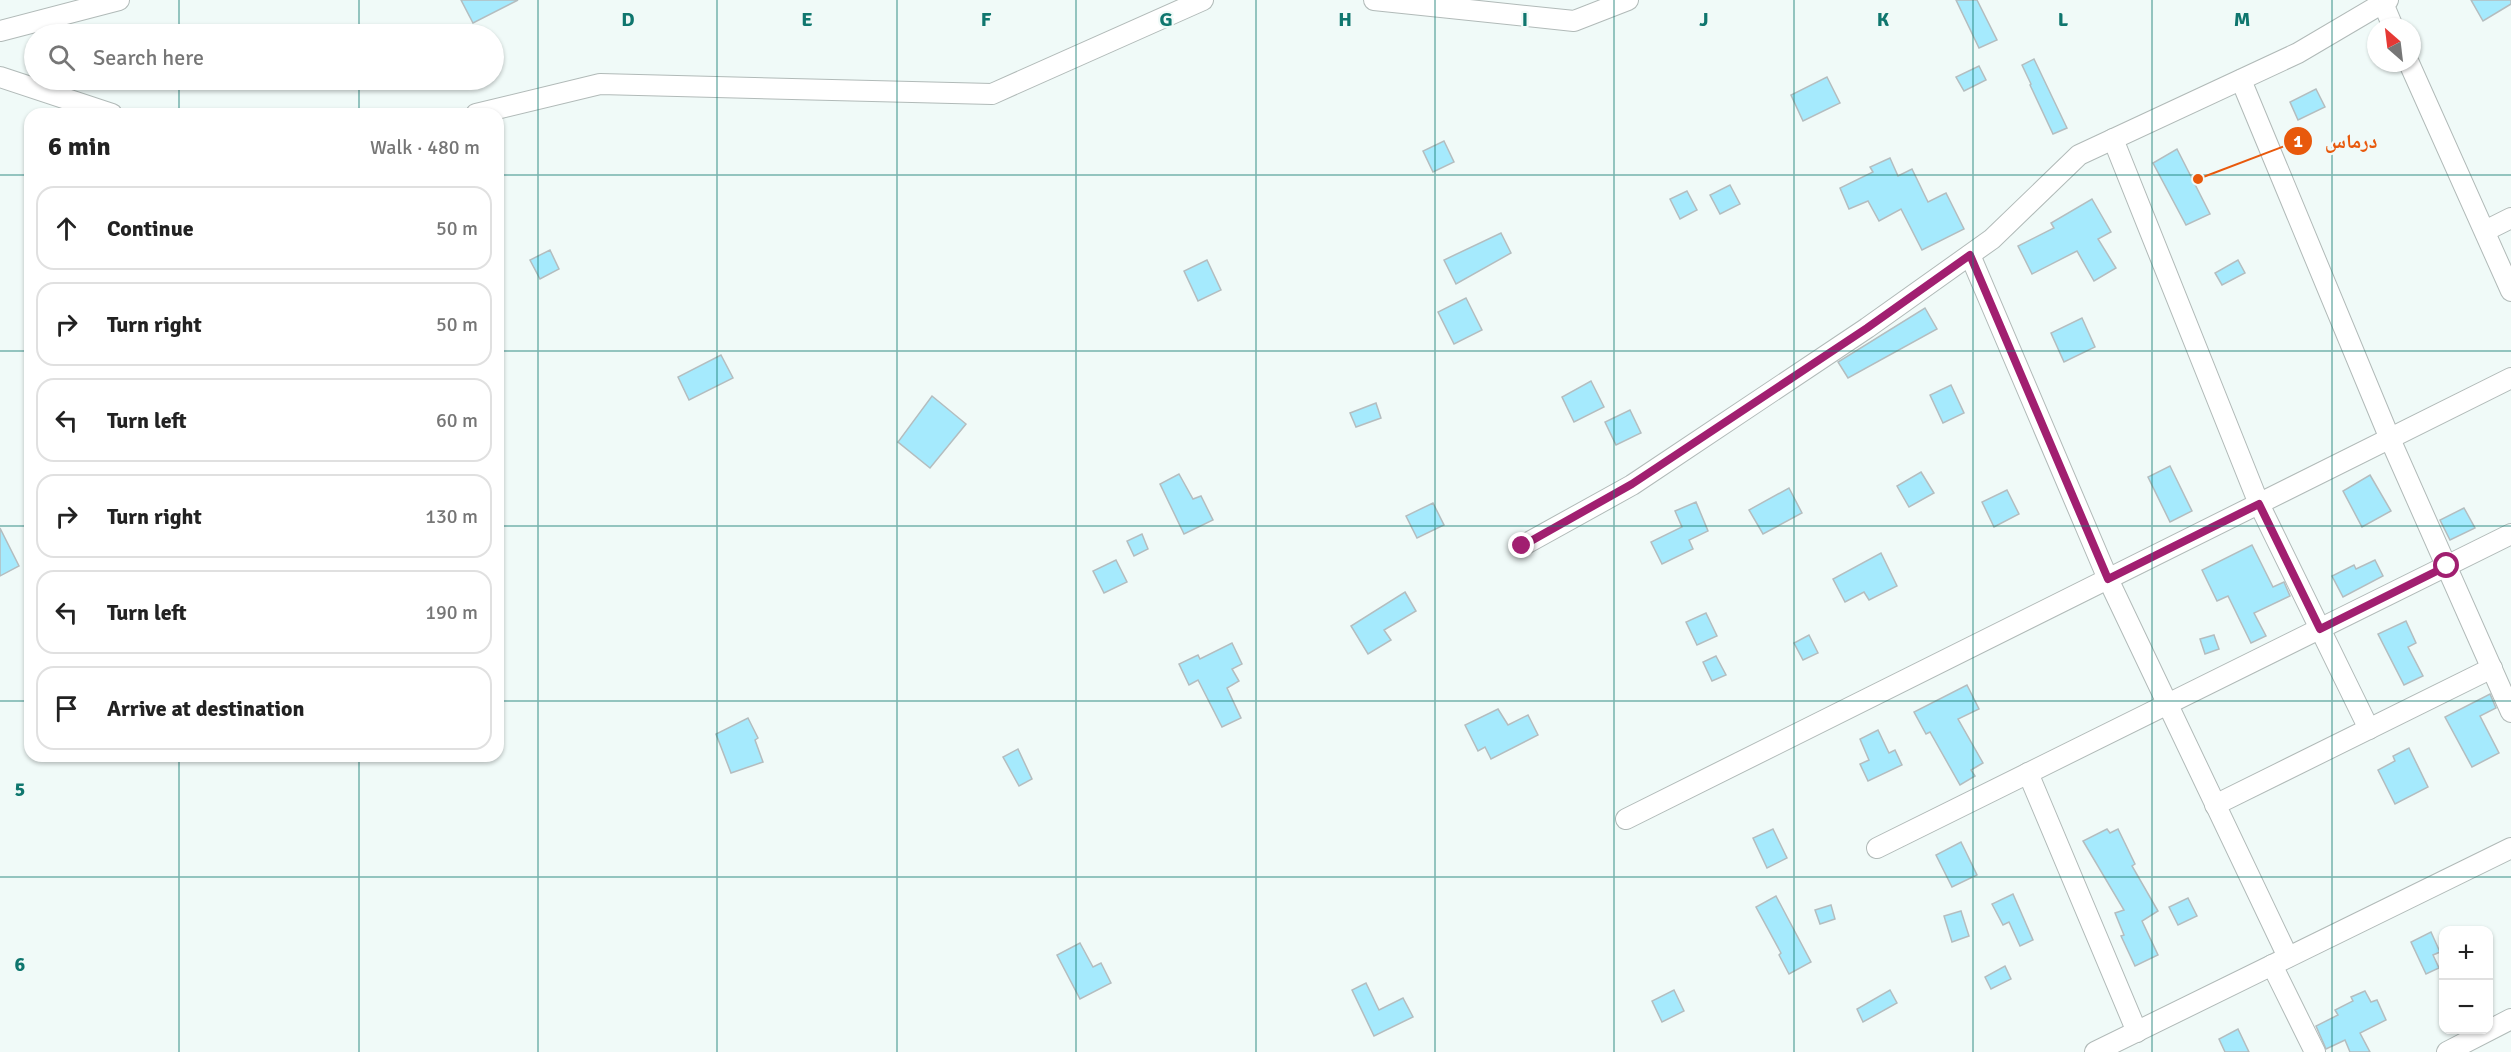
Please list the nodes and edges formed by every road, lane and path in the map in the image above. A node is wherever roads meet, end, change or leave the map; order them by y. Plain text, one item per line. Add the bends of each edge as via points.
1 (119, 0) edge
2 (1203, 0) edge
3 (1374, 0) edge
4 (1628, 0) edge
5 (2385, 2) edge
6 (2390, 18) edge
7 (27, 24) edge
8 (24, 25) edge
9 (0, 31) edge
10 (2413, 72) edge
11 (0, 77) edge
12 (2241, 80) junction
13 (24, 85) edge
14 (39, 90) edge
15 (94, 108) edge
16 (501, 108) edge
17 (2114, 139) junction
18 (2511, 218) edge
19 (2485, 231) junction
20 (1970, 255) junction
21 (2511, 291) edge
22 (2511, 378) edge
23 (2390, 438) junction
24 (2259, 504) junction
25 (2511, 534) edge
26 (1522, 546) dead end
27 (2447, 566) junction
28 (2108, 579) junction
29 (2320, 629) junction
30 (2492, 668) junction
31 (2168, 705) junction
32 (2511, 712) edge
33 (2369, 729) junction
34 (2028, 773) junction
35 (2215, 805) junction
36 (1626, 819) dead end
37 (1877, 848) dead end
38 (2511, 848) edge
39 (2280, 961) junction
40 (2511, 1019) edge
41 (2137, 1032) junction
42 (2095, 1052) edge
43 (2315, 1052) edge
44 (2446, 1052) edge

1 - 7 street
2 - 16 street via 992,94 600,84
3 - 4 street via 1574,21
5 - 6 street
5 - 12 street via 2298,53
8 - 9 street
10 - 19 street
11 - 13 street
12 - 17 street
12 - 23 street
14 - 15 street
17 - 20 street via 2079,155 1992,239
17 - 24 street
18 - 19 street
19 - 21 street
20 - 26 street via 1632,484
20 - 28 street
22 - 23 street
23 - 24 street
23 - 27 street
24 - 28 street
24 - 29 street
25 - 27 street
27 - 29 street
27 - 30 street
28 - 31 street
28 - 36 street
29 - 31 street
29 - 33 street
30 - 32 street
30 - 33 street
31 - 34 street
31 - 35 street
33 - 35 street
34 - 37 street
34 - 41 street
35 - 39 street
38 - 39 street
39 - 41 street
39 - 43 street
40 - 44 street
41 - 42 street

